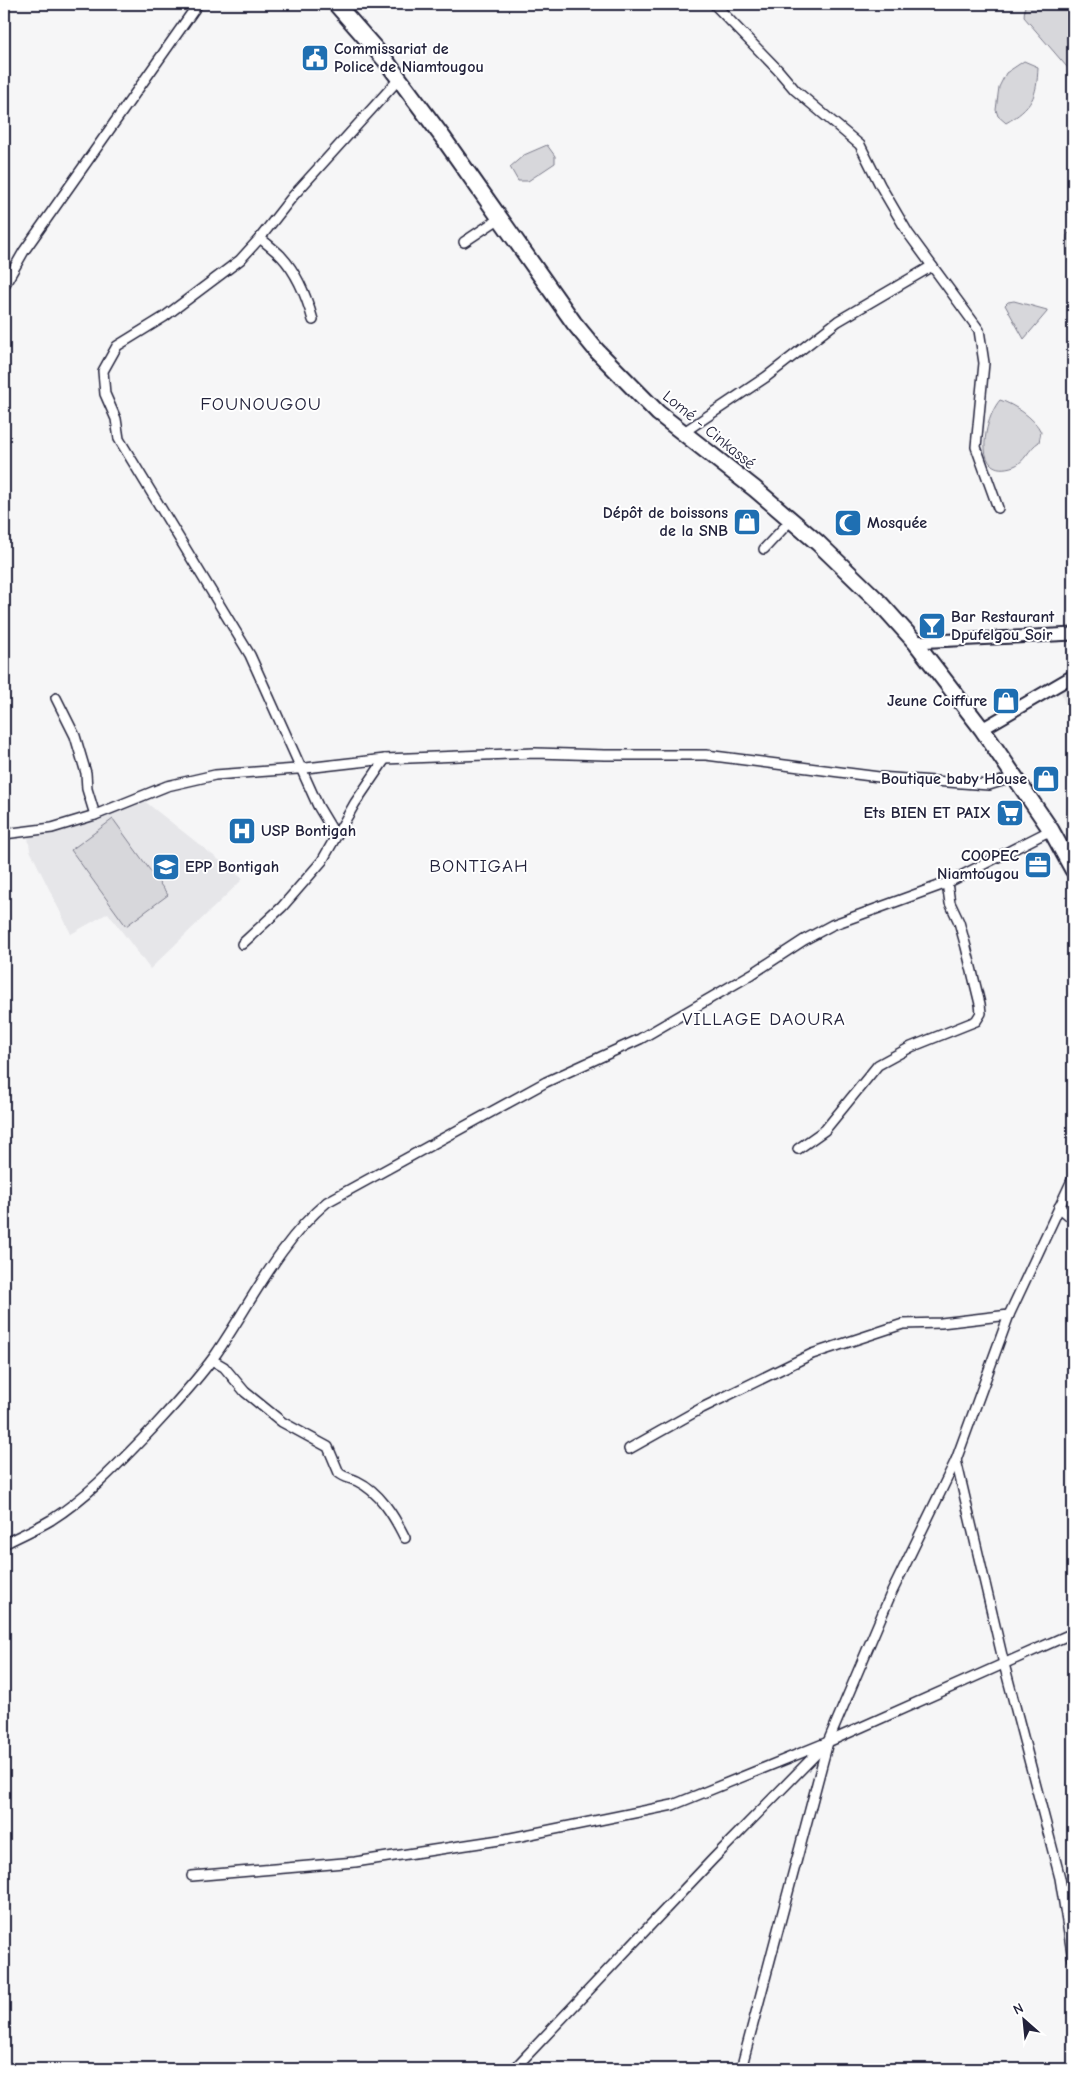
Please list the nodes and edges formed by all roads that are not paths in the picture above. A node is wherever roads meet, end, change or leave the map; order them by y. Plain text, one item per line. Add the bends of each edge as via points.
1 (198, 4) edge
2 (336, 4) edge
3 (714, 4) edge
4 (399, 78) junction
5 (500, 218) junction
6 (260, 238) junction
7 (464, 242) dead end
8 (932, 266) junction
9 (4, 286) edge
10 (313, 320) dead end
11 (684, 432) junction
12 (998, 508) dead end
13 (791, 520) junction
14 (764, 549) dead end
15 (1073, 634) edge
16 (915, 642) junction
17 (1073, 676) edge
18 (56, 698) dead end
19 (982, 729) junction
20 (385, 759) junction
21 (303, 768) junction
22 (1015, 777) junction
23 (96, 815) junction
24 (1051, 830) junction
25 (4, 834) edge
26 (336, 836) junction
27 (1072, 866) edge
28 (947, 883) junction
29 (242, 944) dead end
30 (798, 1150) dead end
31 (1073, 1178) edge
32 (1059, 1207) junction
33 (1073, 1219) edge
34 (1009, 1316) junction
35 (212, 1360) junction
36 (629, 1449) dead end
37 (956, 1460) junction
38 (404, 1538) dead end
39 (4, 1544) edge
40 (1073, 1634) edge
41 (1004, 1664) junction
42 (828, 1742) junction
43 (192, 1876) dead end
44 (1073, 1959) edge
45 (514, 2069) edge
46 (741, 2069) edge

1 - 9 street via 24,251
2 - 4 highway, Lomé - Cinkassé
3 - 8 street via 795,90 860,145 908,233
4 - 5 highway, Lomé - Cinkassé
4 - 6 street via 292,196
5 - 7 street
5 - 11 highway, Lomé - Cinkassé via 596,350 658,413
6 - 10 street via 281,256 294,274
6 - 21 street via 240,260 211,282 117,346 103,371 105,394 116,419 119,439 250,655
8 - 11 street via 838,321 766,377
8 - 12 street via 979,330 984,363 976,447
11 - 13 highway, Lomé - Cinkassé
13 - 14 street
13 - 16 highway, Lomé - Cinkassé via 880,602
15 - 16 main road
16 - 19 highway, Lomé - Cinkassé
17 - 19 main road
18 - 23 street via 75,736
19 - 22 highway, Lomé - Cinkassé
20 - 21 street
20 - 22 street via 535,753 706,755 879,777 990,785
20 - 26 street via 354,803
21 - 23 street via 215,775 167,786
21 - 26 street via 318,806
22 - 24 highway, Lomé - Cinkassé
23 - 25 street via 52,828
24 - 27 highway, Lomé - Cinkassé
24 - 28 street
26 - 29 street via 322,861 300,887 262,928
28 - 30 street via 981,1013 976,1021 878,1064 825,1130
28 - 35 street via 832,925 640,1039 546,1082 327,1202 291,1239
31 - 32 street
32 - 33 street
32 - 34 street
34 - 36 street via 941,1324 904,1324 812,1354 702,1408
34 - 37 street
35 - 38 street via 224,1367 245,1392 282,1422 328,1447 339,1473 374,1492 392,1515
35 - 39 street via 115,1468 50,1520
37 - 41 street
37 - 42 street via 890,1596
40 - 41 street
41 - 42 street
41 - 44 street via 1060,1878
42 - 43 street via 664,1807 506,1839 354,1862
42 - 45 street
42 - 46 street

